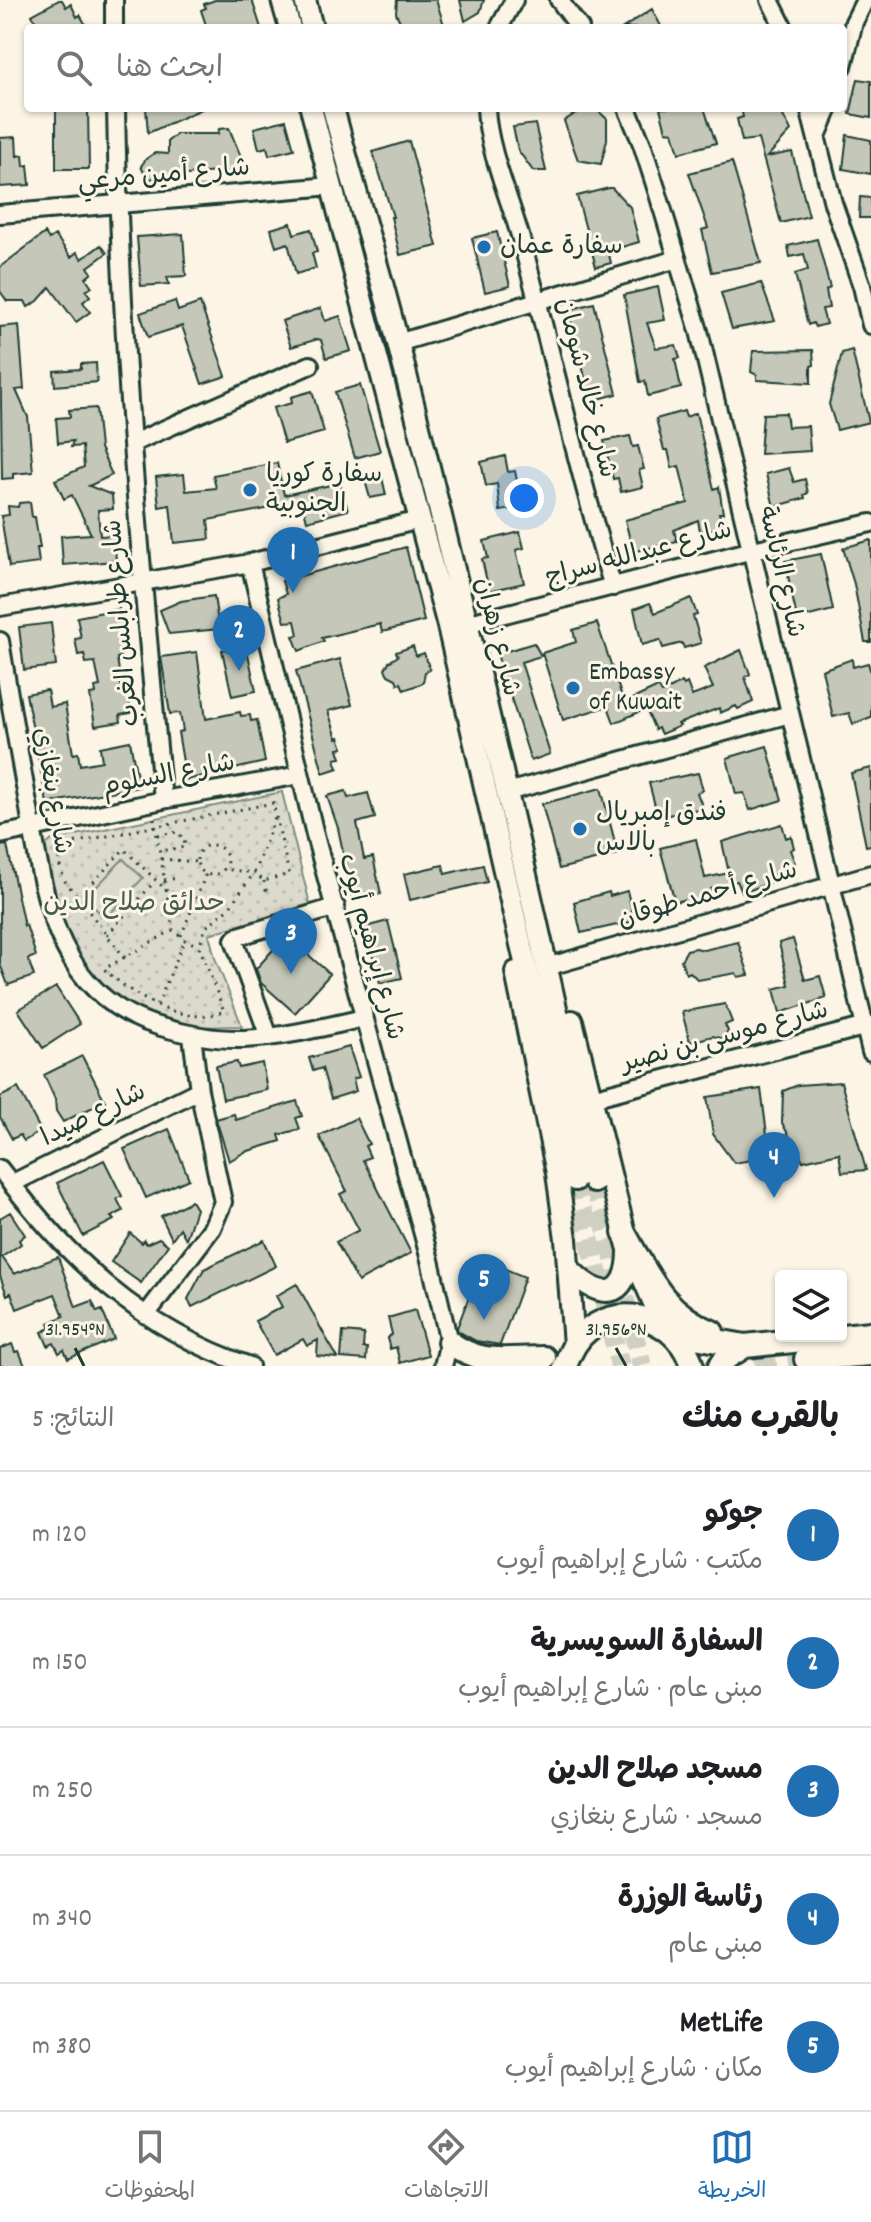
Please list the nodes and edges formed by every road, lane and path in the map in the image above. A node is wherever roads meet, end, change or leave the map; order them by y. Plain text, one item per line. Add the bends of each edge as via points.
1 (114, 0) edge
2 (282, 0) edge
3 (305, 0) edge
4 (514, 0) edge
5 (559, 0) edge
6 (770, 0) edge
7 (865, 0) edge
8 (114, 24) edge
9 (289, 24) edge
10 (311, 24) edge
11 (501, 24) edge
12 (577, 24) edge
13 (782, 24) edge
14 (847, 50) edge
15 (116, 112) edge
16 (312, 112) edge
17 (334, 112) edge
18 (487, 112) edge
19 (629, 112) edge
20 (810, 112) edge
21 (827, 112) edge
22 (817, 136) junction
23 (332, 186) junction
24 (118, 203) junction
25 (0, 214) edge
26 (677, 259) junction
27 (867, 286) edge
28 (538, 302) junction
29 (871, 325) edge
30 (398, 343) junction
31 (310, 365) dead end
32 (133, 443) junction
33 (419, 520) junction
34 (871, 523) edge
35 (749, 551) junction
36 (250, 563) junction
37 (142, 582) junction
38 (613, 587) junction
39 (0, 607) edge
40 (466, 624) junction
41 (0, 641) edge
42 (790, 714) junction
43 (300, 775) junction
44 (507, 792) junction
45 (157, 801) junction
46 (275, 818) junction
47 (155, 826) junction
48 (32, 829) junction
49 (0, 835) edge
50 (157, 836) junction
51 (159, 851) junction
52 (161, 858) junction
53 (197, 862) junction
54 (224, 869) junction
55 (254, 873) junction
56 (206, 874) junction
57 (871, 874) edge
58 (179, 878) dead end
59 (156, 880) junction
60 (164, 880) junction
61 (264, 881) junction
62 (832, 886) junction
63 (166, 889) junction
64 (267, 894) dead end
65 (77, 900) junction
66 (336, 907) junction
67 (173, 930) junction
68 (520, 933) junction
69 (107, 935) junction
70 (183, 938) junction
71 (199, 946) junction
72 (125, 958) junction
73 (551, 958) junction
74 (157, 1005) junction
75 (364, 1018) junction
76 (868, 1026) edge
77 (192, 1036) junction
78 (269, 1037) junction
79 (871, 1052) edge
80 (199, 1090) junction
81 (592, 1098) junction
82 (0, 1169) edge
83 (11, 1184) junction
84 (626, 1242) junction
85 (568, 1267) junction
86 (146, 1315) junction
87 (669, 1330) junction
88 (871, 1333) edge
89 (449, 1342) junction
90 (772, 1343) junction
91 (745, 1346) junction
92 (871, 1354) edge
93 (558, 1357) edge
94 (806, 1359) dead end
95 (250, 1366) edge
96 (443, 1366) edge
97 (692, 1366) edge
98 (720, 1366) edge

1 - 8 street
2 - 9 main road
3 - 10 main road
4 - 11 street
5 - 12 street
6 - 13 street
7 - 14 street
15 - 24 street, شارع طرابلس الغرب
16 - 23 main road, شارع زهران
17 - 30 main road, شارع زهران
18 - 28 street, شارع خالد شومان
19 - 26 street, شارع الرئاسة
20 - 22 street
21 - 22 street
22 - 27 street via 833,203
23 - 24 street, شارع أمين مرعي
23 - 33 main road, شارع زهران
24 - 25 street, شارع أمين مرعي
24 - 32 street, شارع طرابلس الغرب
26 - 28 street
26 - 35 street, شارع الرئاسة
27 - 29 street
28 - 30 street
28 - 38 street, شارع خالد شومان
30 - 40 main road, شارع زهران
31 - 32 street
32 - 37 street, شارع طرابلس الغرب
33 - 36 street
33 - 68 main road, شارع زهران
34 - 35 street, شارع عبدالله سراج
35 - 38 street, شارع عبدالله سراج
35 - 42 street, شارع الرئاسة
36 - 37 street
36 - 43 street, شارع إبراهيم أيوب
37 - 39 street
37 - 45 street, شارع طرابلس الغرب
38 - 40 street, شارع عبدالله سراج
40 - 44 main road, شارع زهران
41 - 48 street, شارع بنغازي
42 - 44 street
42 - 62 street, شارع الرئاسة
43 - 45 street, شارع السلوم
43 - 66 street, شارع إبراهيم أيوب
44 - 73 main road, شارع زهران
45 - 47 path
45 - 48 street, شارع السلوم
46 - 47 path via 273,803
46 - 55 path
46 - 61 path via 289,874
47 - 50 path
47 - 65 path via 57,846 60,867
48 - 49 street, شارع السلوم
48 - 77 street, شارع بنغازي via 53,925 84,981 133,1017
50 - 51 path
50 - 51 path via 178,832 184,839 185,847
51 - 52 path
52 - 53 path
52 - 60 path
53 - 54 path via 203,848 217,846 226,856
53 - 56 path
54 - 55 path
54 - 56 path
55 - 61 path
55 - 71 path via 228,909 206,927
56 - 70 path
57 - 62 street, شارع أحمد طوقان
58 - 60 path
59 - 63 path
59 - 65 path via 124,849
59 - 69 path
60 - 63 path
61 - 64 path
62 - 73 street, شارع أحمد طوقان
62 - 76 street, شارع الرئاسة
63 - 67 path
65 - 69 path
66 - 75 street, شارع إبراهيم أيوب
66 - 78 street via 234,940
67 - 70 path
67 - 72 path
68 - 73 main road, شارع زهران via 585,1181
68 - 85 main road via 514,957 557,1173
69 - 72 path
70 - 71 path
70 - 74 path
71 - 74 path via 224,1011 204,1016
72 - 74 path via 104,969
73 - 81 main road
75 - 78 street, شارع بنغازي
75 - 89 street, شارع إبراهيم أيوب
76 - 79 street, شارع الرئاسة
76 - 81 street, شارع موسى بن نصير
77 - 78 street, شارع بنغازي
77 - 80 street
80 - 83 street, شارع صيدا
80 - 86 street via 223,1202 212,1228
81 - 84 main road
82 - 83 street
83 - 86 street via 75,1258
84 - 85 main road via 627,1275 613,1290 587,1286
84 - 87 main road
84 - 90 highway via 670,1307 690,1322 738,1339
85 - 93 main road
86 - 95 street
87 - 91 highway
87 - 93 highway via 645,1318 605,1320
87 - 97 highway via 685,1347
88 - 90 highway
89 - 93 highway via 478,1364
89 - 96 street
90 - 91 highway
91 - 98 highway
92 - 94 highway

